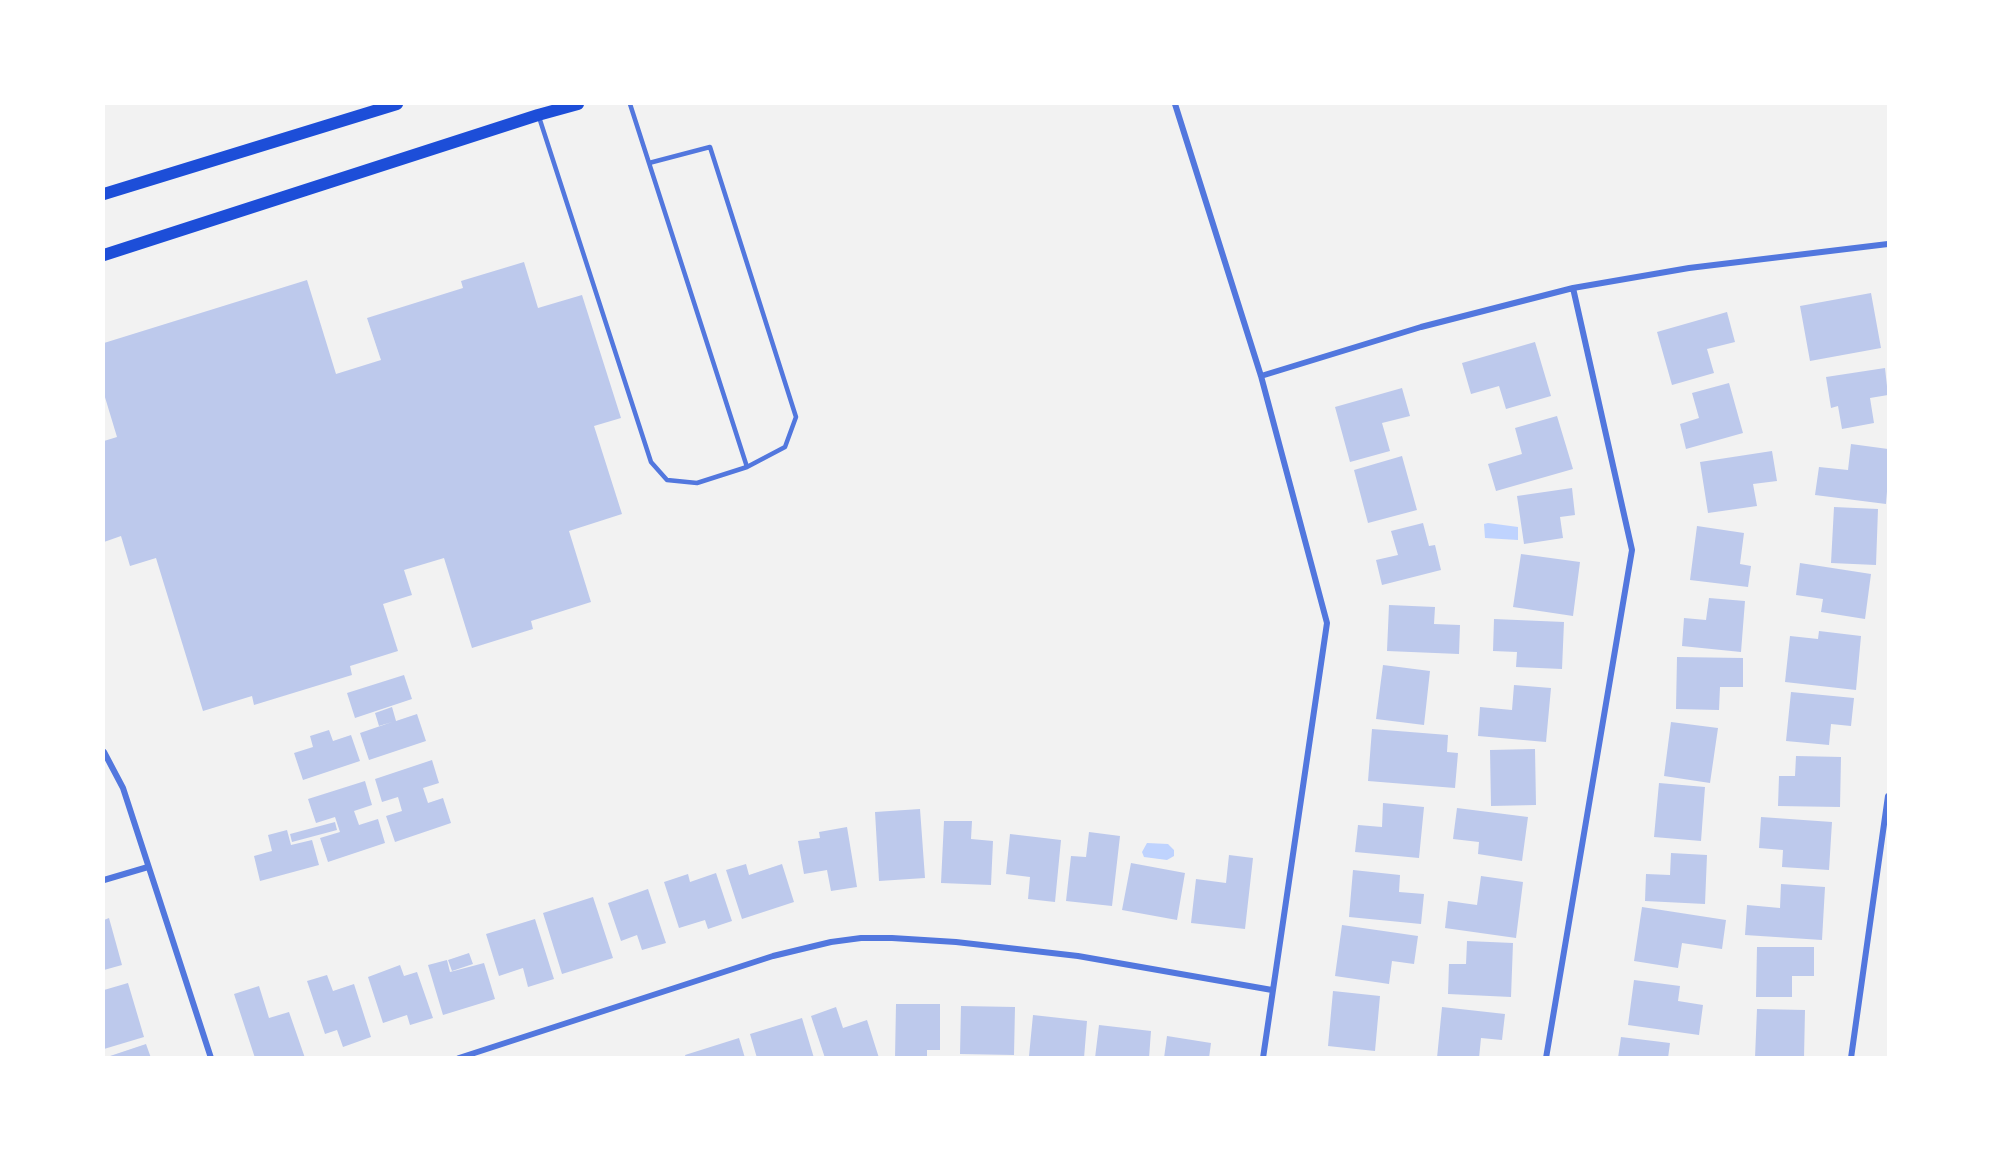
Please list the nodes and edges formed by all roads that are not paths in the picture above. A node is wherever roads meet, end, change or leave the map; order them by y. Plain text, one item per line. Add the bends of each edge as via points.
1 (397, 104) edge
2 (578, 104) edge
3 (630, 104) edge
4 (1175, 104) edge
5 (536, 109) edge
6 (649, 163) junction
7 (104, 194) edge
8 (1888, 244) edge
9 (104, 255) edge
10 (1573, 288) junction
11 (1261, 376) junction
12 (747, 467) junction
13 (104, 752) edge
14 (1888, 796) edge
15 (148, 867) junction
16 (104, 880) edge
17 (1272, 990) junction
18 (211, 1058) edge
19 (459, 1058) edge
20 (1263, 1058) edge
21 (1546, 1058) edge
22 (1851, 1058) edge

1 - 7 main road
2 - 5 main road
3 - 6 lane
4 - 11 street
5 - 9 main road
5 - 12 lane via 651,462 667,480 697,483
6 - 12 lane
6 - 12 lane via 710,147 796,417 784,447
8 - 10 street via 1689,268
10 - 11 street via 1421,327
10 - 21 street via 1632,550
11 - 17 street via 1327,623
13 - 15 street via 123,788
14 - 22 street
15 - 16 street
15 - 18 street
17 - 19 street via 1078,956 956,942 861,938 773,956
17 - 20 street

